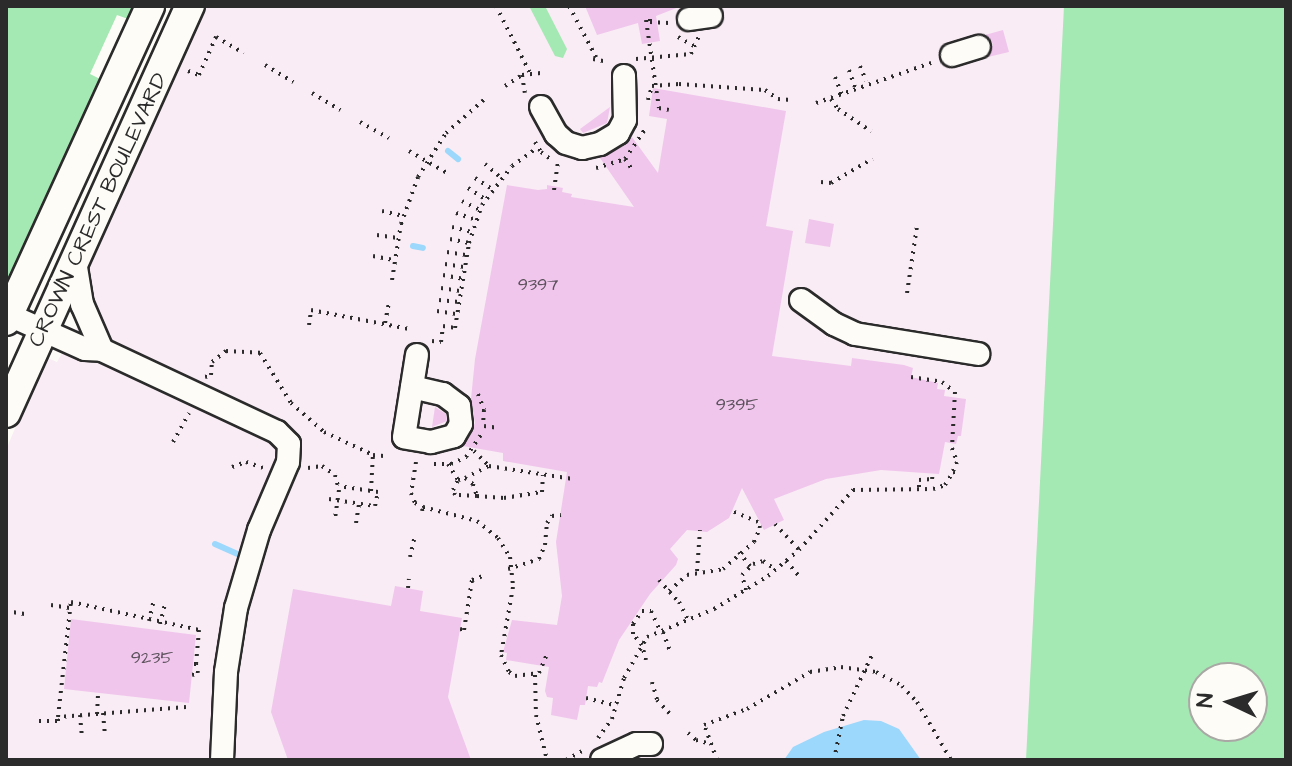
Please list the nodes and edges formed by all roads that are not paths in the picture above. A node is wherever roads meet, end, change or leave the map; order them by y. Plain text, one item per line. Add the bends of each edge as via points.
1 (150, 6) edge
2 (190, 6) edge
3 (979, 47) dead end
4 (130, 50) junction
5 (942, 59) road end
6 (624, 66) road end
7 (176, 68) junction
8 (534, 102) road end
9 (75, 261) junction
10 (801, 300) dead end
11 (7, 318) edge
12 (43, 331) junction
13 (425, 348) road end
14 (102, 350) junction
15 (978, 354) dead end
16 (412, 387) junction
17 (6, 413) edge
18 (651, 744) dead end
19 (222, 760) edge
20 (602, 760) edge

1 - 4 main road, CROWN CREST BOULEVARD
2 - 7 main road, CROWN CREST BOULEVARD
3 - 5 street
4 - 7 street
4 - 11 main road, CROWN CREST BOULEVARD
6 - 8 street via 625,120 618,133 600,144 582,148 566,143
7 - 9 main road, CROWN CREST BOULEVARD
9 - 12 main road, CROWN CREST BOULEVARD
9 - 14 street via 82,304
10 - 15 street via 855,334
11 - 12 street
12 - 14 street via 85,349
12 - 17 main road, CROWN CREST BOULEVARD
13 - 16 street
14 - 19 street via 277,432 289,444 288,462 259,530 236,608 225,680
16 - 16 street via 404,437 449,439 461,424 459,406 437,392
18 - 20 street via 637,744

